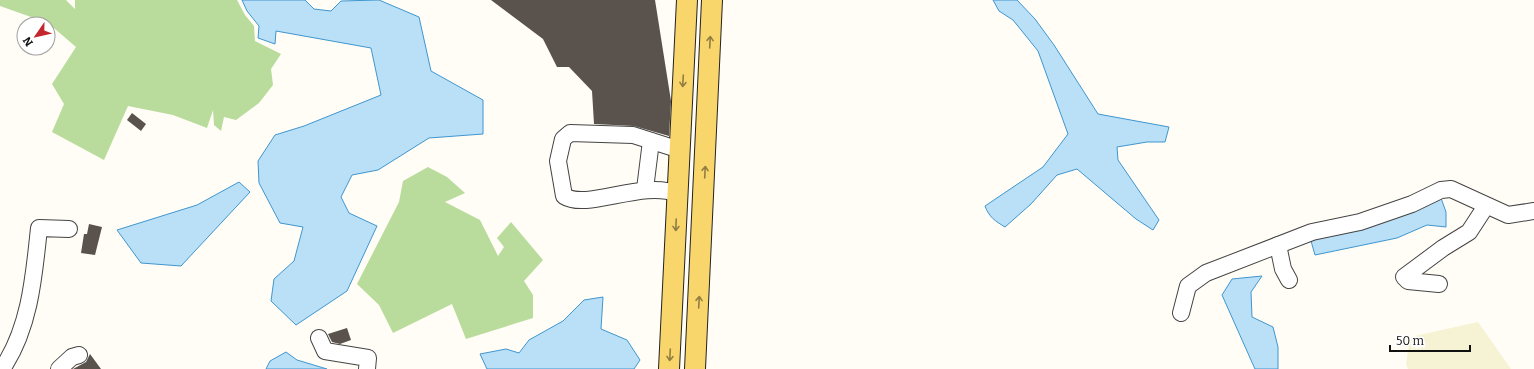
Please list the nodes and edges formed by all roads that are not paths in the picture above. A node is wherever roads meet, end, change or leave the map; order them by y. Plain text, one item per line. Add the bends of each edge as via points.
1 (687, 0) edge
2 (712, 0) edge
3 (651, 141) junction
4 (680, 150) junction
5 (646, 190) junction
6 (678, 194) junction
7 (1486, 206) junction
8 (1534, 211) edge
9 (69, 229) dead end
10 (1278, 245) junction
11 (1288, 280) dead end
12 (1439, 284) dead end
13 (1181, 313) dead end
14 (672, 320) junction
15 (698, 326) junction
16 (319, 338) dead end
17 (79, 354) dead end
18 (2, 369) edge
19 (59, 369) edge
20 (367, 369) edge
21 (670, 369) edge
22 (695, 369) edge

1 -> 4 main road
15 -> 2 main road
3 - 4 street
3 - 5 street
3 - 5 street via 633,136 570,133 563,139 558,161 564,196 570,200
4 - 6 main road
5 - 6 street via 667,189
6 -> 14 main road
7 - 8 street via 1508,215
7 - 10 street via 1451,189 1441,190 1412,204 1360,222 1312,232
7 - 12 street via 1469,232 1404,277 1408,281
9 - 18 street via 39,228 34,274 23,328 12,354
10 - 11 street
10 - 13 street via 1206,273 1188,286
14 - 15 main road
14 -> 21 main road
15 - 22 main road
16 - 20 street via 325,351 368,358
17 - 19 street

